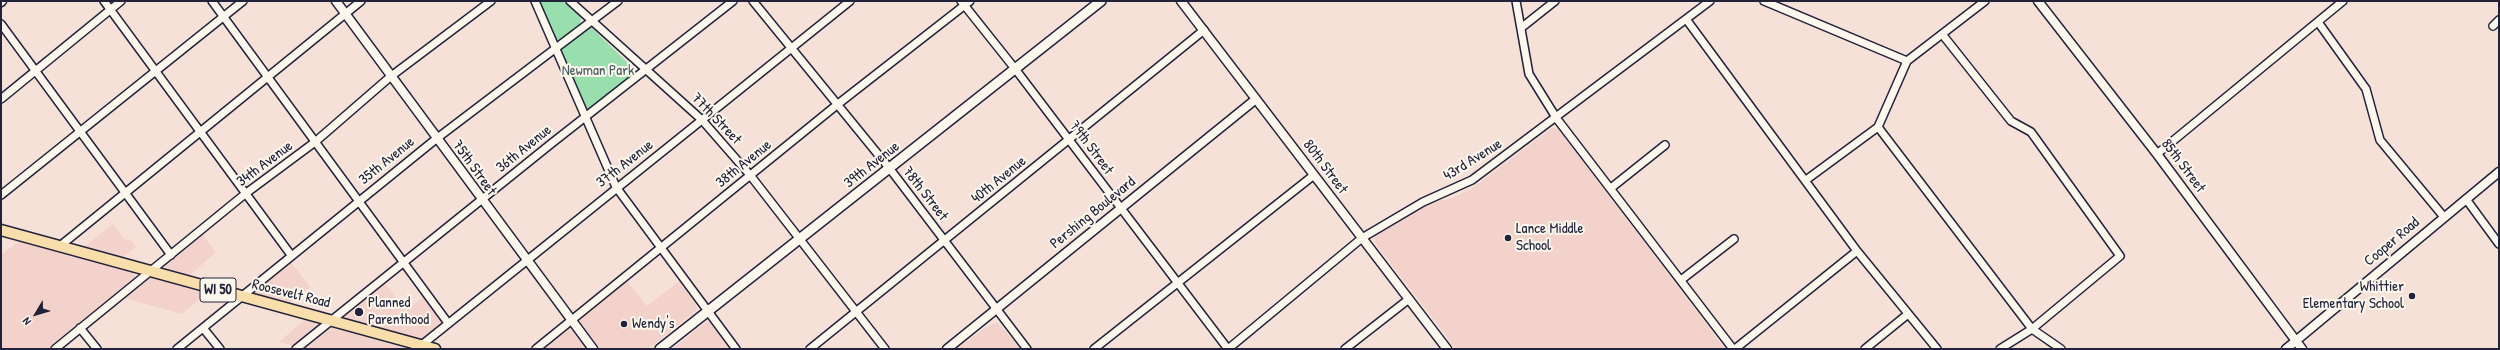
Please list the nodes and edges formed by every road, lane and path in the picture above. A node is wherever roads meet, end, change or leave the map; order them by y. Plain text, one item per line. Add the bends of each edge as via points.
1 (104, 1) edge
2 (121, 1) edge
3 (212, 1) edge
4 (242, 1) edge
5 (336, 1) edge
6 (361, 1) edge
7 (491, 1) edge
8 (535, 1) edge
9 (570, 1) edge
10 (618, 1) edge
11 (734, 1) edge
12 (753, 1) edge
13 (850, 1) edge
14 (1101, 1) edge
15 (1181, 1) edge
16 (1516, 1) edge
17 (1555, 1) edge
18 (1710, 1) edge
19 (1764, 1) edge
20 (1985, 1) edge
21 (2038, 1) edge
22 (2343, 1) edge
23 (965, 2) edge
24 (110, 10) junction
25 (345, 14) junction
26 (223, 17) junction
27 (1686, 19) junction
28 (2499, 20) edge
29 (592, 21) junction
30 (2318, 22) junction
31 (1, 24) edge
32 (2493, 26) dead end
33 (1521, 28) junction
34 (1204, 30) junction
35 (1942, 34) junction
36 (556, 47) junction
37 (792, 49) junction
38 (1907, 61) junction
39 (646, 70) junction
40 (1016, 70) junction
41 (36, 71) junction
42 (155, 71) junction
43 (390, 76) junction
44 (268, 77) junction
45 (1, 99) edge
46 (1256, 99) junction
47 (838, 104) junction
48 (586, 116) junction
49 (1556, 119) junction
50 (702, 120) junction
51 (1878, 127) junction
52 (80, 132) junction
53 (200, 132) junction
54 (436, 139) junction
55 (1068, 139) junction
56 (315, 142) junction
57 (1665, 145) dead end
58 (2156, 154) junction
59 (890, 169) junction
60 (2499, 172) edge
61 (750, 175) junction
62 (1314, 175) junction
63 (1806, 180) junction
64 (616, 187) junction
65 (1611, 188) junction
66 (2, 191) edge
67 (126, 193) junction
68 (246, 194) junction
69 (2466, 199) junction
70 (480, 200) junction
71 (358, 201) junction
72 (1120, 208) junction
73 (2444, 217) junction
74 (1, 230) edge
75 (1362, 238) junction
76 (800, 239) junction
77 (1734, 239) dead end
78 (945, 241) junction
79 (2499, 244) edge
80 (60, 246) junction
81 (662, 248) junction
82 (1857, 251) junction
83 (171, 255) junction
84 (291, 255) junction
85 (526, 261) junction
86 (404, 262) junction
87 (149, 272) junction
88 (1681, 280) junction
89 (1177, 283) junction
90 (240, 296) junction
91 (1409, 299) junction
92 (998, 309) junction
93 (708, 312) junction
94 (857, 313) junction
95 (1908, 314) junction
96 (332, 320) junction
97 (572, 321) junction
98 (448, 323) junction
99 (80, 328) junction
100 (203, 328) junction
101 (2032, 329) junction
102 (2296, 340) junction
103 (419, 347) edge
104 (55, 349) edge
105 (97, 349) edge
106 (177, 349) edge
107 (220, 349) edge
108 (296, 349) edge
109 (435, 349) edge
110 (536, 349) edge
111 (593, 349) edge
112 (660, 349) edge
113 (736, 349) edge
114 (810, 349) edge
115 (885, 349) edge
116 (947, 349) edge
117 (1028, 349) edge
118 (1094, 349) edge
119 (1228, 349) edge
120 (1345, 349) edge
121 (1447, 349) edge
122 (1734, 349) edge
123 (1865, 349) edge
124 (1937, 349) edge
125 (2000, 349) edge
126 (2061, 349) edge
127 (2286, 349) edge
128 (2302, 349) edge

1 - 24 street
2 - 24 street
3 - 26 street
4 - 26 street
5 - 25 street, 75th Street
6 - 25 street
7 - 43 street, 34th Avenue
8 - 36 street
9 - 29 street, 77th Street
10 - 29 street, 35th Avenue
11 - 39 street, 36th Avenue
12 - 37 street, 78th Street
13 - 37 street, 37th Avenue
14 - 40 main road, 39th Avenue
15 - 34 street, 80th Street
16 - 33 street
17 - 33 street
18 - 27 street, 43rd Avenue
19 - 38 street
20 - 35 street
21 - 58 street, 85th Street
22 - 30 street
23 - 40 street, 79th Street
23 - 47 street, 38th Avenue
24 - 41 street
24 - 42 street
25 - 43 street, 75th Street
25 - 44 street
26 - 42 street
26 - 44 street
27 - 49 street, 43rd Avenue
27 - 63 street
28 - 32 street
29 - 36 street, 35th Avenue
29 - 39 street, 77th Street
30 - 58 street
30 - 73 street via 2366,89 2380,140
31 - 41 street
33 - 49 street via 1529,74
34 - 46 street, 80th Street
34 - 55 street, 40th Avenue
35 - 38 street
35 - 101 street via 2011,121 2031,132 2120,256
36 - 48 street
36 - 54 street, 35th Avenue
37 - 47 street, 78th Street
37 - 50 street, 37th Avenue
38 - 51 street
39 - 48 street, 36th Avenue
39 - 50 street, 77th Street
40 - 55 street, 79th Street
40 - 59 main road, 39th Avenue
41 - 45 street
41 - 52 street
42 - 52 street
42 - 53 street
43 - 54 street, 75th Street
43 - 56 street, 34th Avenue
44 - 53 street
44 - 56 street
46 - 62 street, 80th Street
46 - 72 street, Pershing Boulevard
47 - 59 street, 78th Street
47 - 61 street, 38th Avenue
48 - 64 street
48 - 70 street, 36th Avenue
49 - 65 street
49 - 75 street, 43rd Avenue via 1472,180 1423,202
50 - 61 street, 77th Street
50 - 64 street, 37th Avenue
51 - 63 street
51 - 101 street
52 - 66 street
52 - 67 street
53 - 67 street
53 - 68 street
54 - 70 street, 75th Street
54 - 71 street, 35th Avenue
55 - 72 street, 79th Street
55 - 78 street, 40th Avenue
56 - 68 street, 34th Avenue
56 - 71 street
57 - 65 street
58 - 102 street, 85th Street
59 - 76 main road, 39th Avenue
59 - 78 street, 78th Street
60 - 69 street, Cooper Road
61 - 76 street, 77th Street
61 - 81 street, 38th Avenue
62 - 75 street, 80th Street
62 - 89 street
63 - 82 street
64 - 81 street
64 - 85 street, 37th Avenue
65 - 88 street
67 - 80 street
67 - 83 street
68 - 83 street, 34th Avenue
68 - 84 street
69 - 73 street, Cooper Road
69 - 79 street
70 - 85 street, 75th Street
70 - 86 street, 36th Avenue
71 - 84 street, 35th Avenue
71 - 86 street
72 - 89 street, 79th Street
72 - 92 street, Pershing Boulevard
73 - 102 street, Cooper Road
74 - 80 main road, Roosevelt Road / WI 50
75 - 91 street, 80th Street
75 - 119 street, 43rd Avenue
76 - 93 main road, 39th Avenue
76 - 94 street, 77th Street
77 - 88 street
78 - 92 street, 78th Street
78 - 94 street, 40th Avenue
80 - 87 main road, Roosevelt Road / WI 50
81 - 93 street
81 - 97 street, 38th Avenue
82 - 95 street
82 - 122 street
83 - 87 street, 34th Avenue
84 - 90 street, 35th Avenue
85 - 97 street, 75th Street
85 - 98 street, 37th Avenue
86 - 96 street, 36th Avenue
86 - 98 street
87 - 90 main road, Roosevelt Road / WI 50
87 - 99 street, 34th Avenue
88 - 122 street
89 - 118 street
89 - 119 street, 79th Street
90 - 96 main road, Roosevelt Road / WI 50
90 - 100 street, 35th Avenue
91 - 120 street
91 - 121 street, 80th Street
92 - 116 street, Pershing Boulevard
92 - 117 street, 78th Street
93 - 112 main road, 39th Avenue
93 - 113 street
94 - 114 street, 40th Avenue
94 - 115 street, 77th Street
95 - 123 street
95 - 124 street
96 - 103 main road, Roosevelt Road / WI 50
96 - 108 street, 36th Avenue
97 - 110 street, 38th Avenue
97 - 111 street, 75th Street
98 - 103 street, 37th Avenue
99 - 104 street, 34th Avenue
99 - 105 street
100 - 106 street, 35th Avenue
100 - 107 street
101 - 125 street
101 - 126 street
102 - 127 street, Cooper Road
102 - 128 street, 85th Street
103 - 109 main road, Roosevelt Road / WI 50

